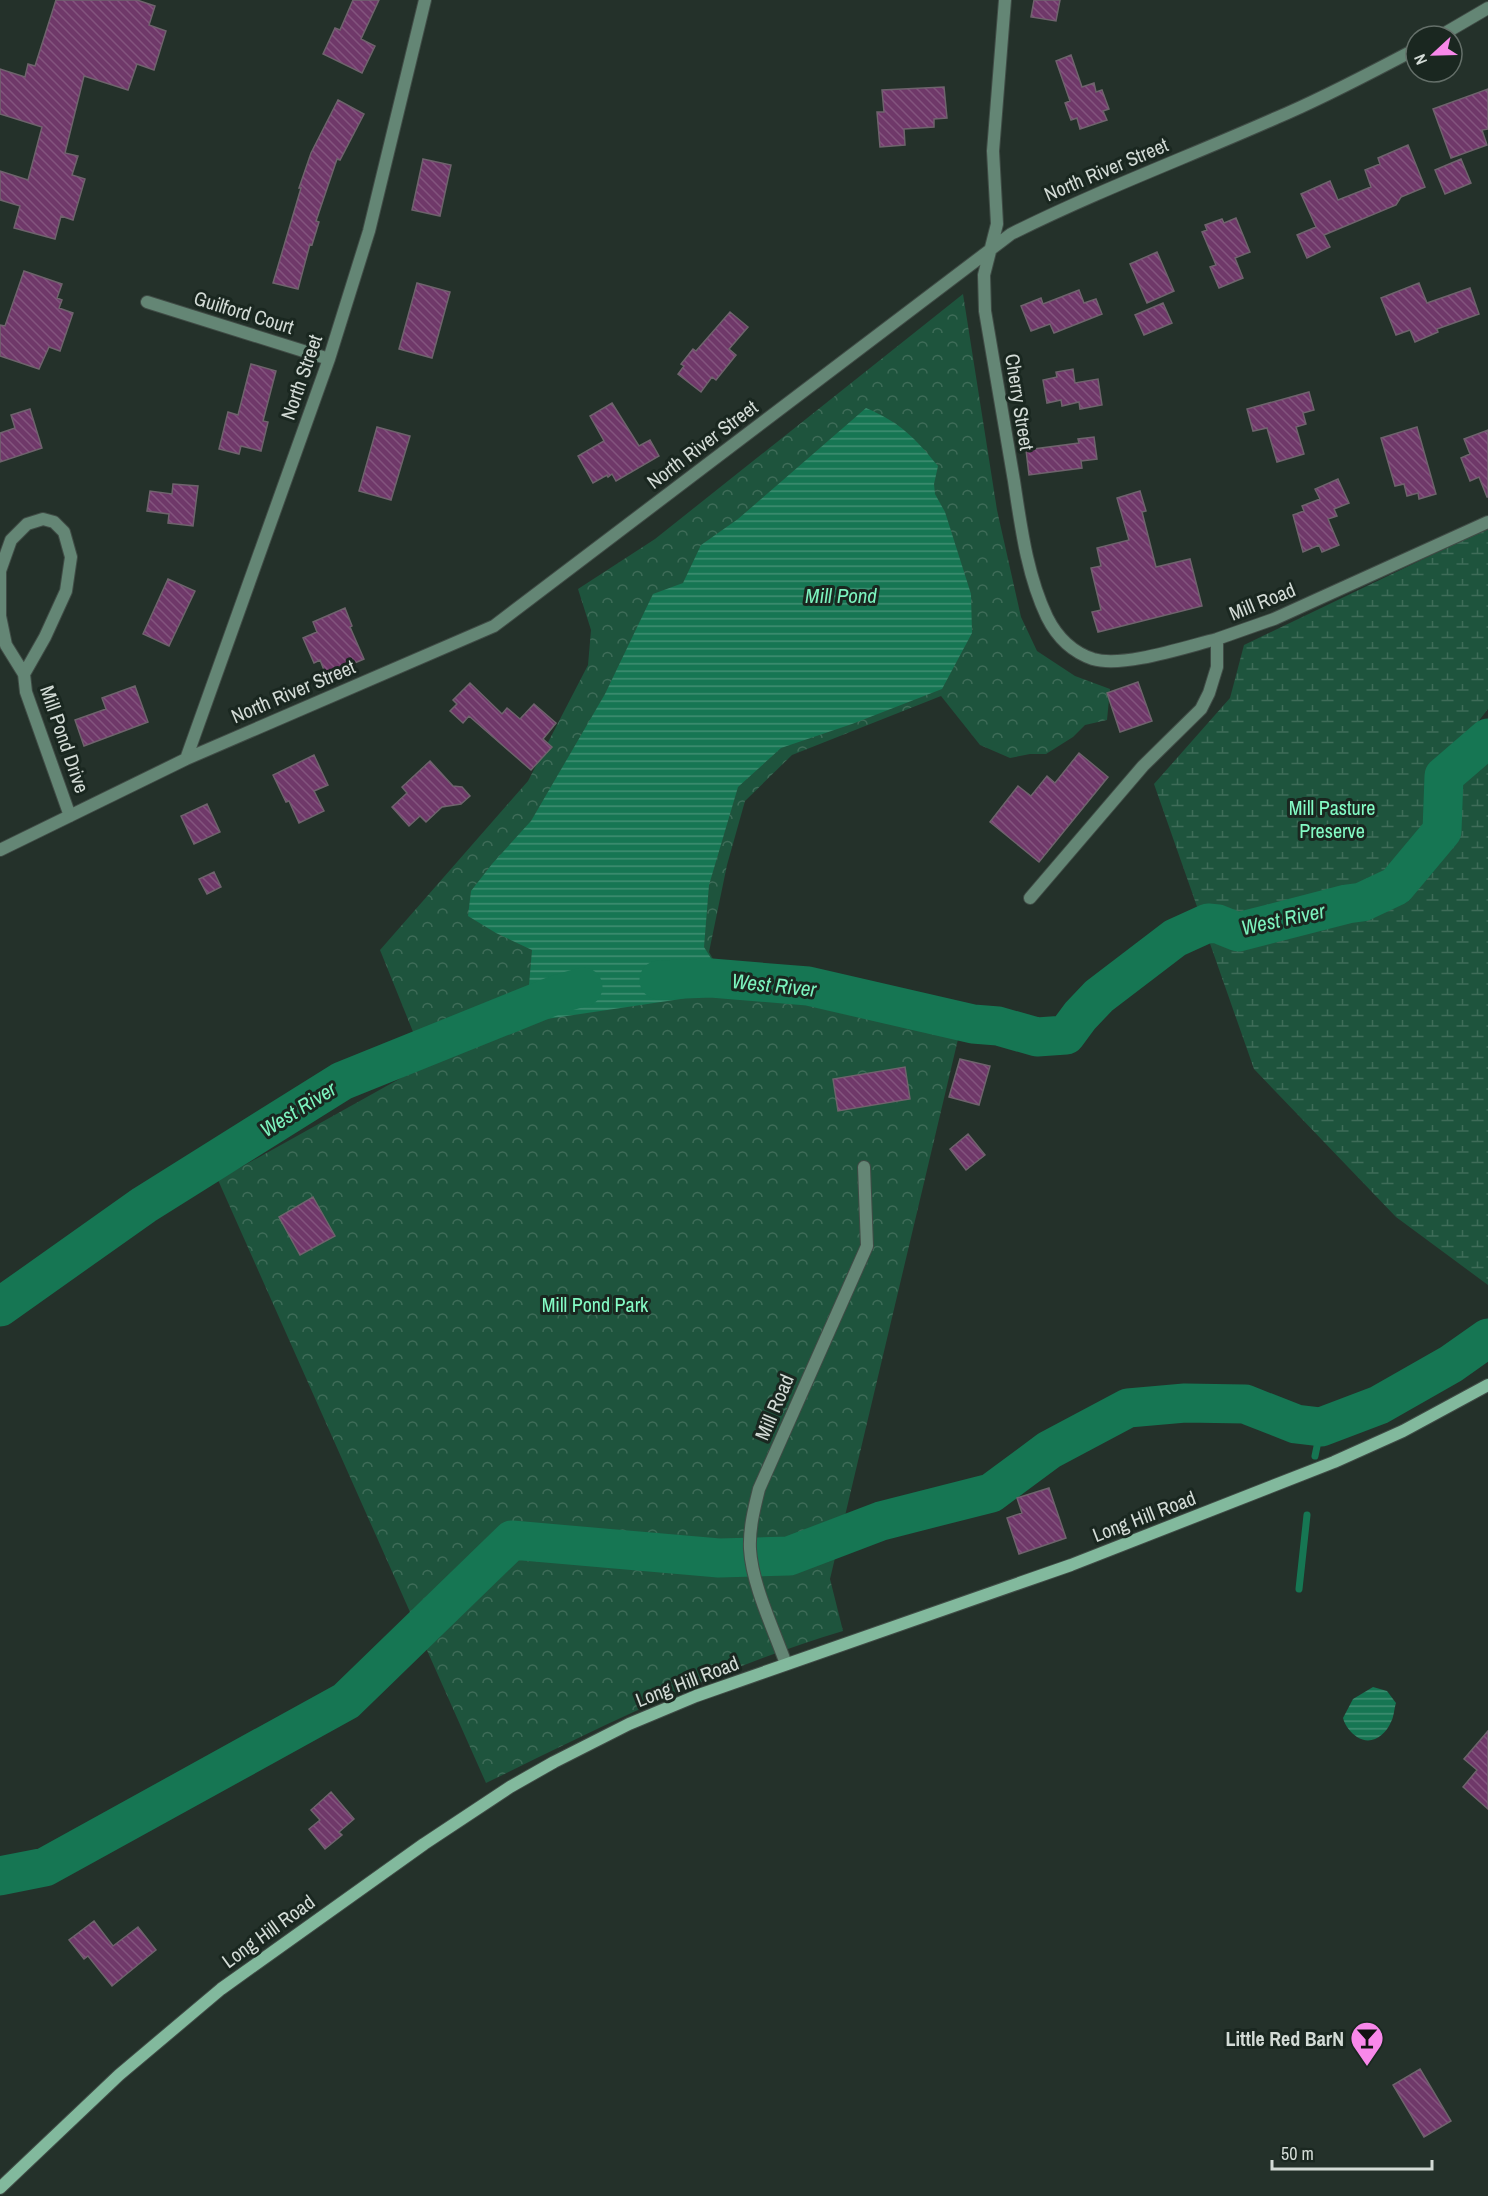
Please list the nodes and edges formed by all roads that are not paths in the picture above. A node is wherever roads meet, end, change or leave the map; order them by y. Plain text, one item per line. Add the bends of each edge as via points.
1 (426, 0) edge
2 (1005, 0) edge
3 (1488, 8) edge
4 (1461, 24) edge
5 (1404, 55) edge
6 (988, 251) junction
7 (147, 302) dead end
8 (329, 359) junction
9 (1488, 522) edge
10 (1217, 639) junction
11 (24, 675) junction
12 (186, 759) junction
13 (70, 816) junction
14 (0, 850) edge
15 (1030, 898) dead end
16 (864, 1167) dead end
17 (1488, 1385) edge
18 (786, 1664) junction
19 (0, 2188) edge

1 - 8 street, North Street via 369,231
2 - 6 street, Cherry Street via 993,151 997,224
3 - 4 street
5 - 6 street, North River Street via 1279,117 1062,208 1011,234
6 - 10 street, Cherry Street via 985,311 1025,548 1039,596 1055,630 1082,655 1107,661
6 - 12 street, North River Street via 494,626
7 - 8 street, Guilford Court
8 - 12 street, North Street
9 - 10 street, Mill Road via 1274,619
10 - 15 street, Mill Road via 1217,667 1201,709 1143,766
11 - 11 street, Mill Pond Drive via 66,591 71,557 64,532 54,522 42,519 27,524 11,540 0,571 0,616 6,645
11 - 13 street, Mill Pond Drive via 26,692
12 - 13 street, North River Street
13 - 14 street, North River Street
16 - 18 street, Mill Road via 867,1246 759,1490 752,1519 750,1548 754,1573
17 - 18 street, Long Hill Road via 1403,1431 1334,1462 1071,1565
18 - 19 street, Long Hill Road via 696,1695 600,1738 478,1808 221,1989 118,2075

